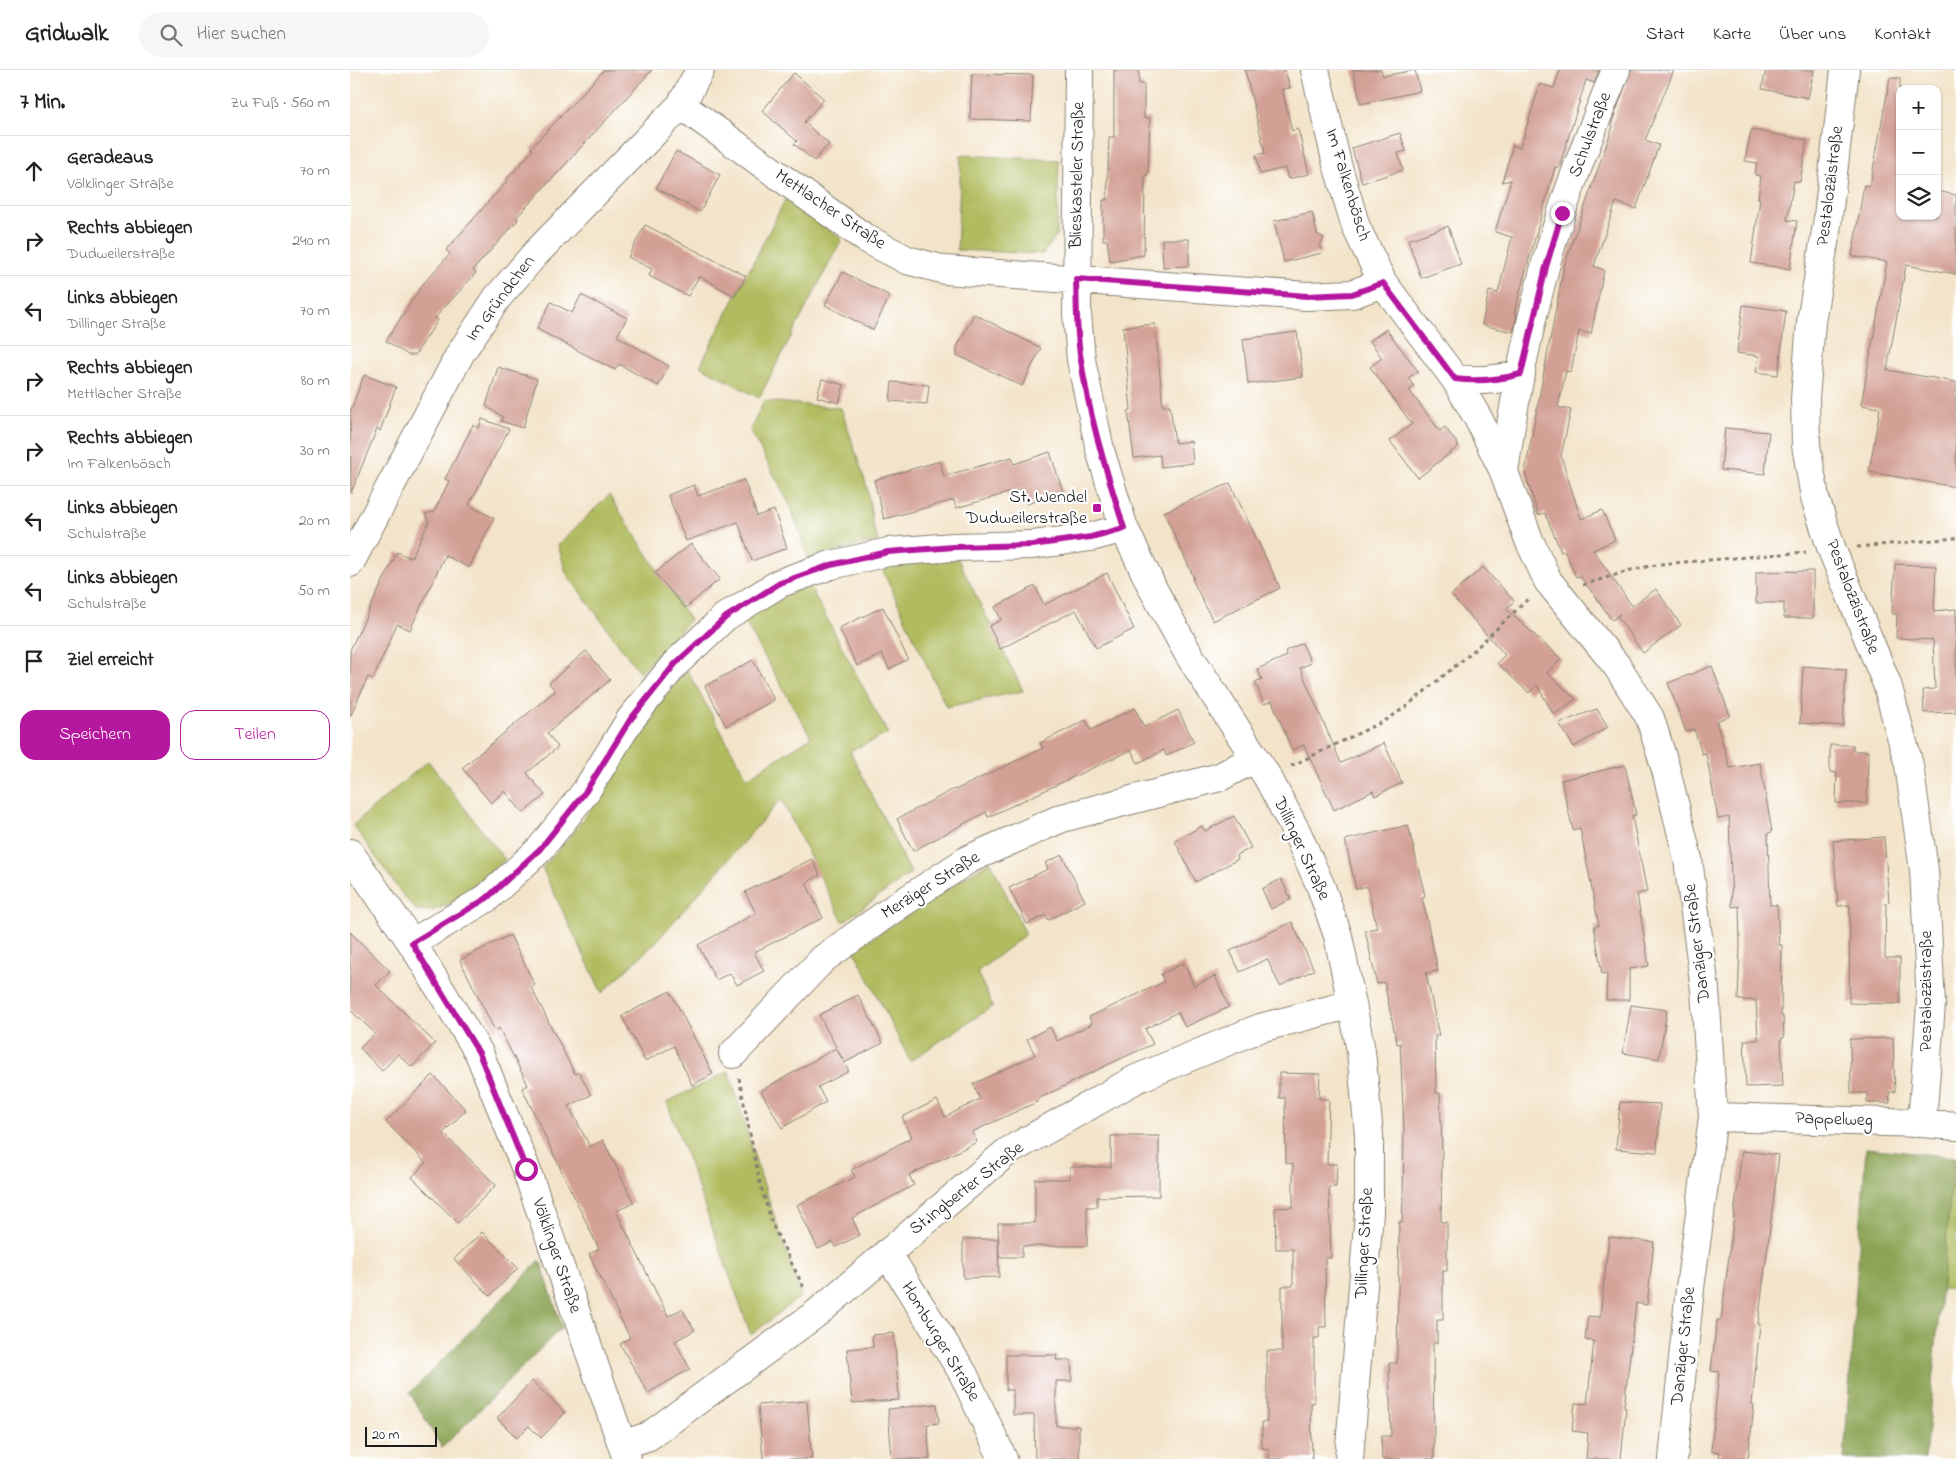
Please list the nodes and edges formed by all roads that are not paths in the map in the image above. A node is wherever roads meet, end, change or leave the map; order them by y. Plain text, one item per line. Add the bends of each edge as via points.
1 (700, 70) edge
2 (1079, 70) edge
3 (1315, 70) edge
4 (1616, 70) edge
5 (1845, 70) edge
6 (681, 105) junction
7 (1076, 279) junction
8 (1383, 283) junction
9 (1521, 374) junction
10 (1455, 379) junction
11 (1504, 472) junction
12 (1124, 528) junction
13 (350, 563) edge
14 (1261, 768) junction
15 (350, 853) edge
16 (412, 943) junction
17 (1352, 1004) junction
18 (734, 1054) road end
19 (1713, 1117) junction
20 (1922, 1123) junction
21 (1956, 1126) edge
22 (887, 1253) junction
23 (624, 1452) edge
24 (1003, 1459) edge
25 (1349, 1459) edge
26 (1673, 1459) edge

1 - 6 street, Im Gründchen
2 - 7 street, Blieskasteler Straße
3 - 8 street, Im Falkenbösch via 1356,227
4 - 9 street, Schulstraße via 1559,222
5 - 20 street, Pestalozzistraße via 1812,322 1805,399 1806,445 1815,498 1832,550 1887,684 1909,765 1924,870 1930,1004
6 - 7 street, Mettlacher Straße via 865,238 907,260 945,270
6 - 13 street, Im Gründchen via 536,253 497,298 460,354
7 - 8 street, Mettlacher Straße via 1307,296 1352,294
7 - 12 street, Dillinger Straße via 1080,360 1100,450
8 - 10 street, Im Falkenbösch
9 - 10 street via 1475,382
9 - 11 street, Schulstraße
10 - 11 street, Im Falkenbösch
11 - 19 street, Danziger Straße via 1529,540 1553,587 1617,666 1650,718 1688,859 1705,990
12 - 14 street, Dillinger Straße via 1189,655
12 - 16 street via 1091,537 1032,545 888,552 831,565 780,583 726,617 675,664 630,720 586,791 540,849 487,898
14 - 17 street, Dillinger Straße via 1297,833 1320,887 1338,936
14 - 18 street, Merziger Straße via 1062,818 969,859 892,908 823,959
15 - 16 street, Völklinger Straße
16 - 23 street, Völklinger Straße via 479,1053 526,1169
17 - 22 street, St.Ingberter Straße via 1260,1028 1136,1078 1007,1152
17 - 25 street, Dillinger Straße via 1361,1051 1369,1135 1369,1212
19 - 20 street, Pappelweg
19 - 26 street, Danziger Straße via 1690,1288
20 - 21 street, Pappelweg
22 - 23 street, St.Ingberter Straße via 817,1313
22 - 24 street, Homburger Straße via 963,1373

